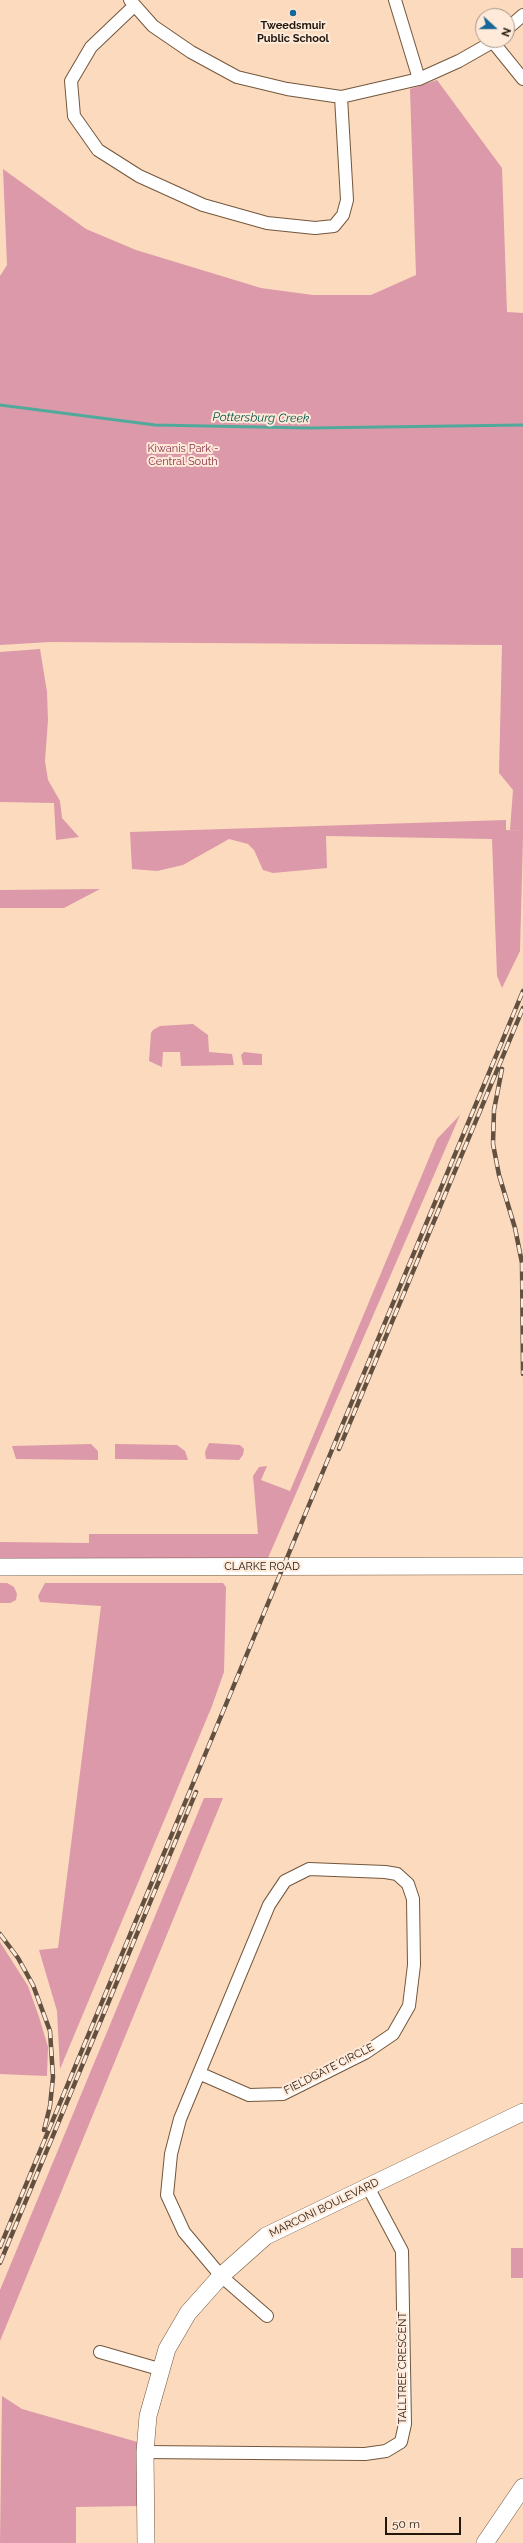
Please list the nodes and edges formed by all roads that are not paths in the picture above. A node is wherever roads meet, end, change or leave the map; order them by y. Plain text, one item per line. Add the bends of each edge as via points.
1 (395, 0) edge
2 (132, 3) edge
3 (523, 15) edge
4 (515, 22) edge
5 (480, 48) edge
6 (499, 48) edge
7 (419, 79) junction
8 (523, 79) edge
9 (341, 97) junction
10 (523, 1566) edge
11 (0, 1567) edge
12 (201, 2074) junction
13 (523, 2112) edge
14 (368, 2187) junction
15 (221, 2276) junction
16 (267, 2316) dead end
17 (100, 2352) dead end
18 (159, 2369) junction
19 (145, 2452) junction
20 (523, 2486) edge
21 (146, 2543) edge
22 (485, 2543) edge

1 - 7 street
2 - 9 street via 153,26 191,52 237,77 287,89
2 - 9 street via 91,47 71,81 74,116 98,150 139,176 203,205 267,223 315,228 334,226 343,215 347,200
3 - 4 street
5 - 7 street
6 - 8 street
7 - 9 street
10 - 11 street, CLARKE ROAD
12 - 12 street, FIELDGATE CIRCLE via 269,1905 285,1881 309,1869 385,1872 397,1874 408,1884 413,1899 414,1965 409,2006 393,2034 365,2053 283,2094 249,2095
12 - 15 street, FIELDGATE CIRCLE via 180,2119 170,2154 167,2195 184,2232
13 - 14 street, MARCONI BOULEVARD
14 - 15 street, MARCONI BOULEVARD via 266,2236
14 - 19 street, TALLTREE CRESCENT via 402,2251 405,2424 401,2442 386,2451 366,2454
15 - 16 street, FIELDGATE CIRCLE
15 - 18 street, MARCONI BOULEVARD via 188,2313 167,2349
17 - 18 street
18 - 19 street, MARCONI BOULEVARD via 148,2416
19 - 21 street, MARCONI BOULEVARD
20 - 22 street

